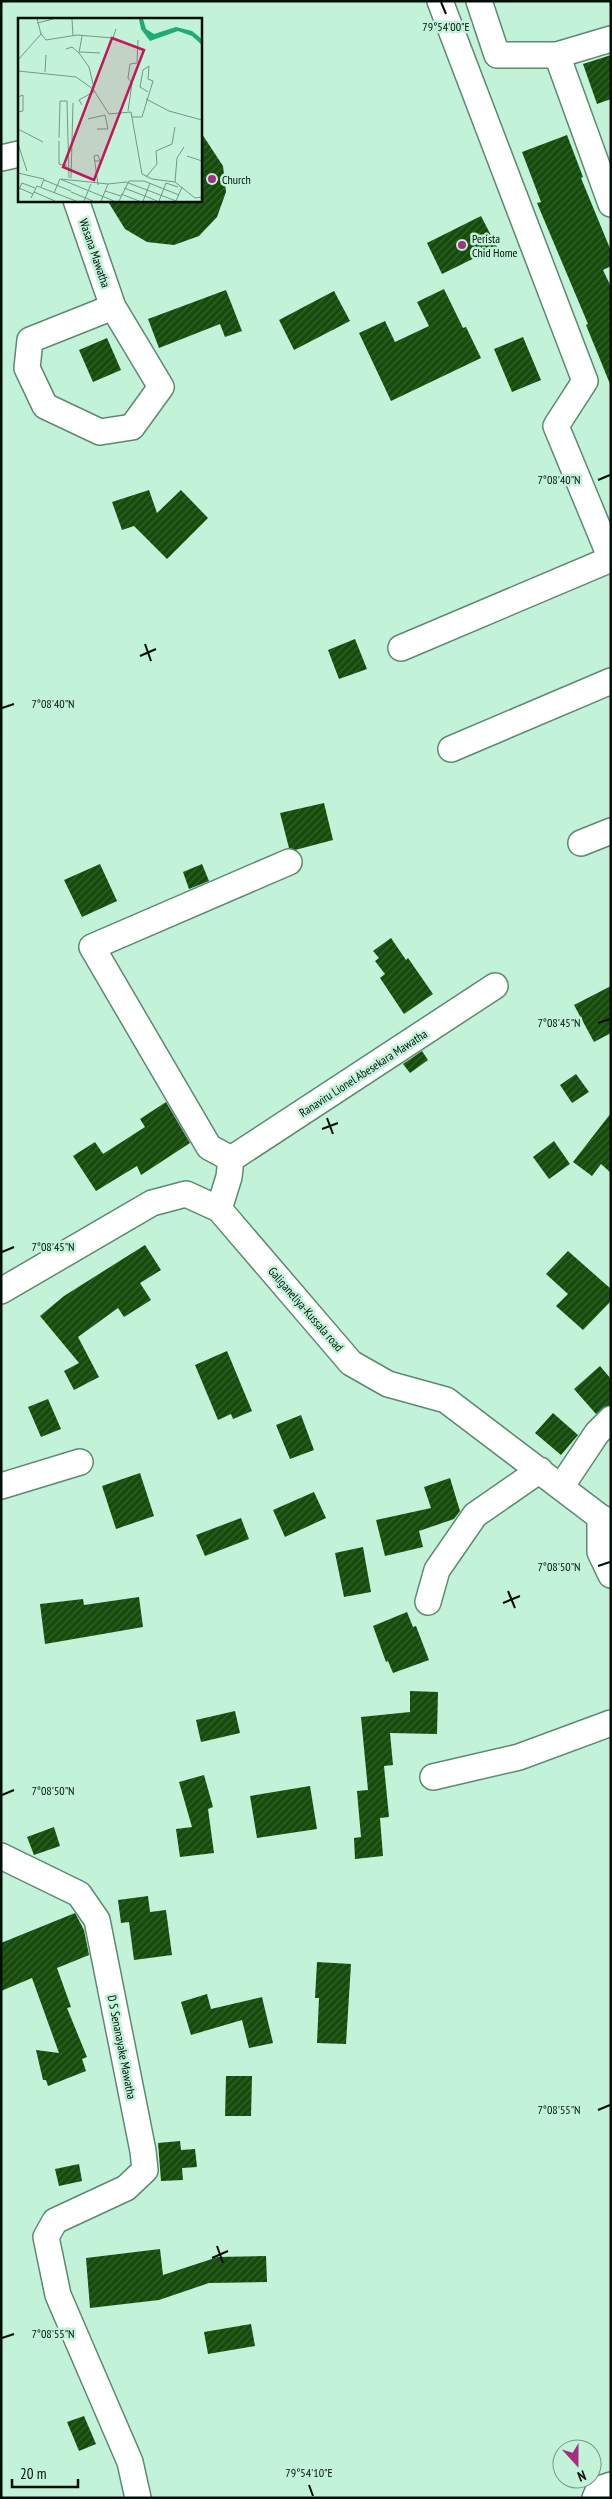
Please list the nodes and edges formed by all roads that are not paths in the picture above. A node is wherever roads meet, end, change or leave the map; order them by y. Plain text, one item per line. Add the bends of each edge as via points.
1 (440, 1) edge
2 (479, 1) edge
3 (611, 39) edge
4 (556, 55) junction
5 (18, 154) edge
6 (1, 158) edge
7 (76, 201) edge
8 (611, 204) edge
9 (113, 307) junction
10 (611, 559) edge
11 (401, 648) dead end
12 (611, 681) edge
13 (451, 749) dead end
14 (611, 831) edge
15 (582, 843) dead end
16 (289, 862) dead end
17 (495, 986) dead end
18 (232, 1159) junction
19 (219, 1209) junction
20 (1, 1291) edge
21 (611, 1419) edge
22 (80, 1462) dead end
23 (540, 1470) junction
24 (1, 1486) edge
25 (561, 1487) junction
26 (605, 1520) edge
27 (611, 1575) edge
28 (428, 1602) dead end
29 (611, 1723) edge
30 (433, 1777) dead end
31 (1, 1856) edge
32 (611, 2486) edge
33 (138, 2498) edge
34 (595, 2498) edge

1 - 10 street via 585,382 556,426
2 - 4 street via 496,55
3 - 4 street
4 - 8 street
5 - 6 street
7 - 9 street, Wasana Mawatha
9 - 9 street via 30,340 27,368 44,406 100,432 132,427 161,387
10 - 11 street
12 - 13 street
14 - 15 street
16 - 18 street via 92,947 209,1147
17 - 18 street, Ranaviru Lionel Abesekara Mawatha
18 - 19 street
19 - 20 street, Galiganeliya-Kussala road via 186,1194 152,1203
19 - 23 street, Galiganeliya-Kussala road via 351,1363 388,1384 446,1400
21 - 25 street via 597,1433
22 - 24 street
23 - 25 street, Galiganeliya-Kussala road
23 - 28 street via 475,1516 437,1570
25 - 26 street, Galiganeliya-Kussala road
26 - 27 street via 600,1552
29 - 30 street via 519,1757
31 - 33 street, D S Senanayake Mawatha via 79,1894 97,1920 145,2170 126,2188 55,2221 46,2237 58,2295 130,2462
32 - 34 street via 599,2489

